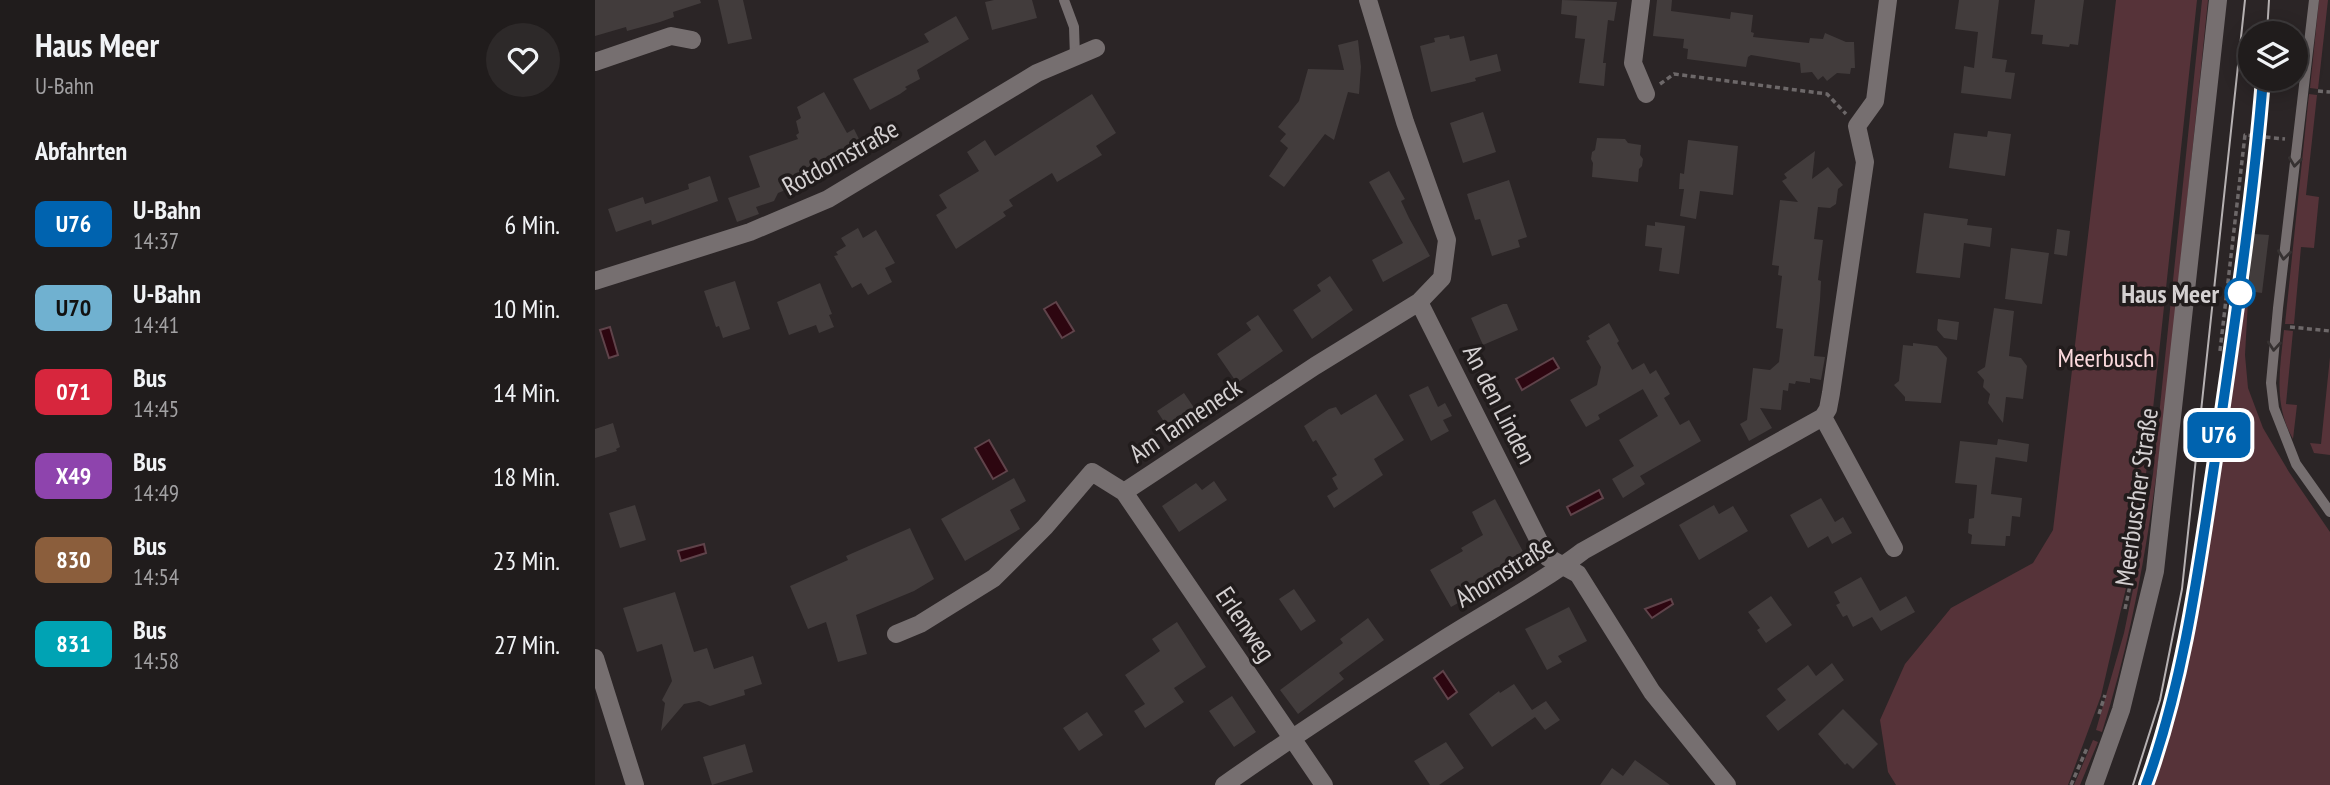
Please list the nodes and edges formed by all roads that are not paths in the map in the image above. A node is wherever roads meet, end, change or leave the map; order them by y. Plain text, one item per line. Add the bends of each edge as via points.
1 (1064, 0) edge
2 (1369, 0) edge
3 (1641, 0) edge
4 (1888, 0) edge
5 (2218, 0) edge
6 (2314, 0) edge
7 (692, 40) dead end
8 (1096, 48) dead end
9 (1075, 57) junction
10 (595, 62) edge
11 (1646, 94) road end
12 (595, 281) edge
13 (1419, 302) junction
14 (1823, 417) junction
15 (1124, 492) junction
16 (2330, 512) edge
17 (1894, 548) dead end
18 (1563, 566) junction
19 (896, 634) dead end
20 (595, 658) edge
21 (1291, 738) junction
22 (635, 785) edge
23 (1224, 785) edge
24 (1324, 785) edge
25 (1727, 785) edge
26 (2094, 785) edge

1 - 9 lane via 1072,18
2 - 13 street via 1447,240 1442,278
3 - 11 street via 1633,63
4 - 14 street via 1875,101 1857,126 1865,162 1831,393
5 - 26 street, Meerbuscher Straße via 2155,572 2121,710
6 -> 16 lane via 2271,383 2274,408 2299,462
7 - 10 street via 671,36
8 - 9 street, Rotdornstraße
9 - 12 street, Rotdornstraße via 1037,73 828,199 750,232
13 - 15 street, Am Tanneneck
13 - 18 street, An den Linden via 1547,557
14 - 17 street
14 - 18 street, Ahornstraße
15 - 19 street, Am Tanneneck via 1092,472 994,578 920,625
15 - 21 street, Erlenweg
18 - 21 street, Ahornstraße
18 - 25 street, An den Linden via 1578,574 1652,692
20 - 22 street
21 - 23 street, Ahornstraße
21 - 24 street, Erlenweg

